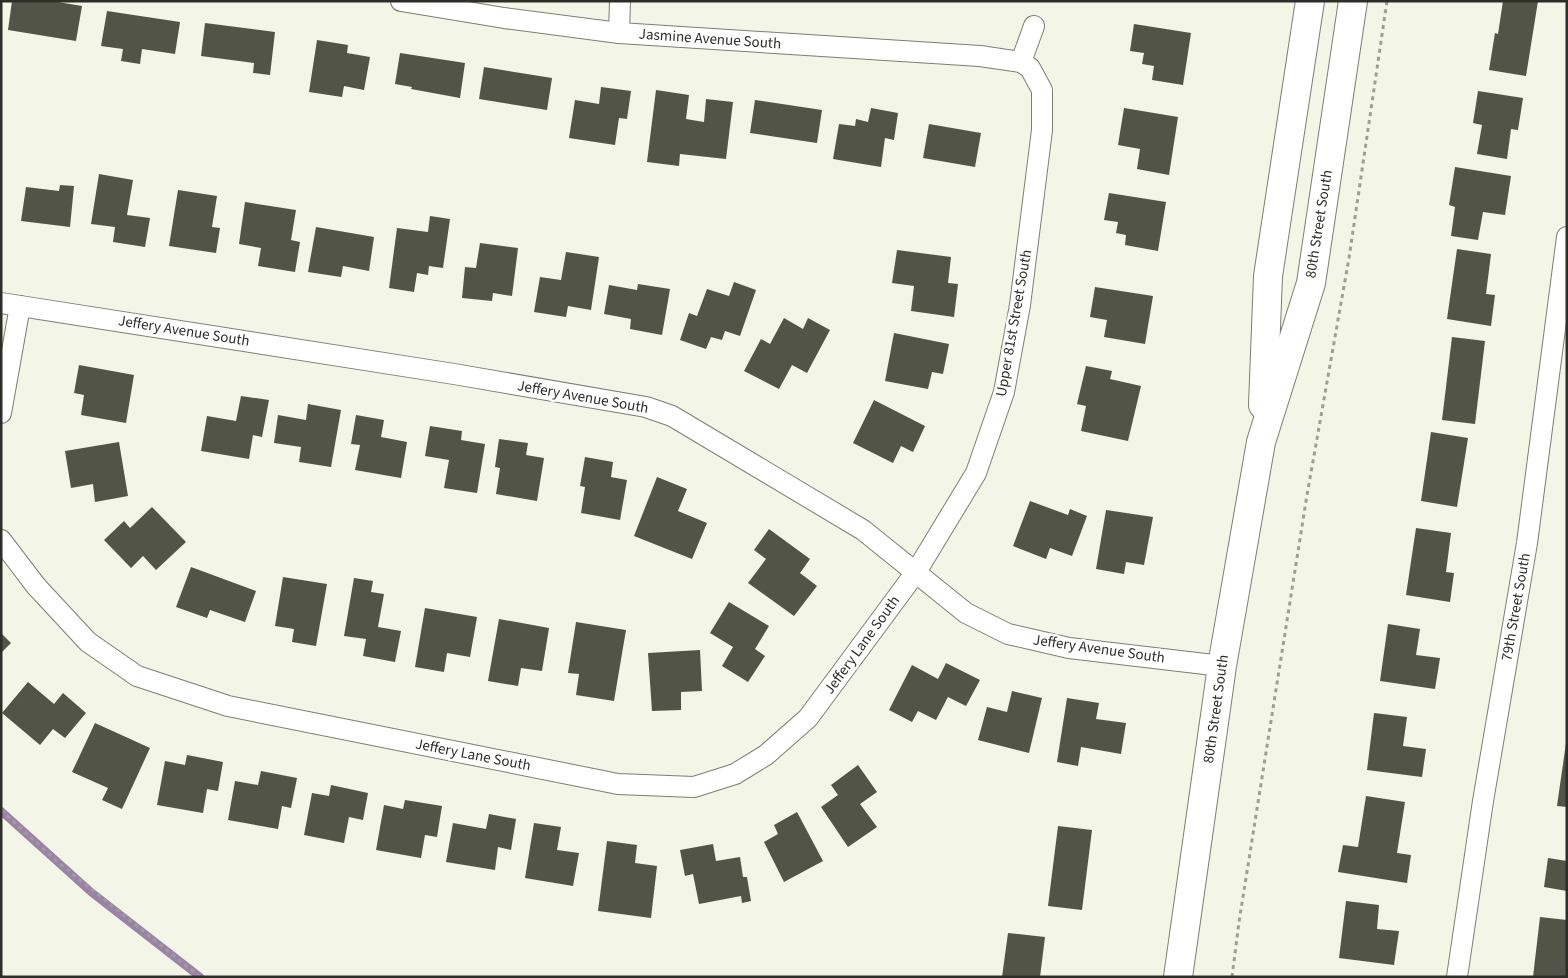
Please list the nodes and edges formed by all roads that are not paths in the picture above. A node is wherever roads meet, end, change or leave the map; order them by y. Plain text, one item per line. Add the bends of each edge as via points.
1 (401, 1) edge
2 (620, 1) edge
3 (1310, 1) edge
4 (1353, 1) edge
5 (1034, 26) dead end
6 (619, 33) junction
7 (1021, 62) junction
8 (1567, 236) edge
9 (11, 304) edge
10 (1, 413) edge
11 (1261, 442) junction
12 (1, 540) edge
13 (916, 572) junction
14 (1222, 666) junction
15 (1178, 977) edge
16 (1457, 977) edge

1 - 6 street, Jasmine Avenue South
2 - 6 street
3 - 11 main road, 80th Street South via 1268,276
4 - 11 main road, 80th Street South via 1311,283
5 - 7 street
6 - 7 street, Jasmine Avenue South via 980,56
7 - 13 street, Upper 81st Street South via 1030,68 1042,90 1042,130 1020,305 1004,392 976,473
8 - 16 street, 79th Street South via 1527,543 1482,801
9 - 10 street
9 - 13 street, Jeffery Avenue South via 646,407 672,416 863,530
11 - 14 main road, 80th Street South
12 - 13 street, Jeffery Lane South via 36,586 88,642 137,676 228,706 618,784 694,787 735,774 766,755 808,718
13 - 14 street, Jeffery Avenue South via 966,613 1008,634 1069,648
14 - 15 main road, 80th Street South

